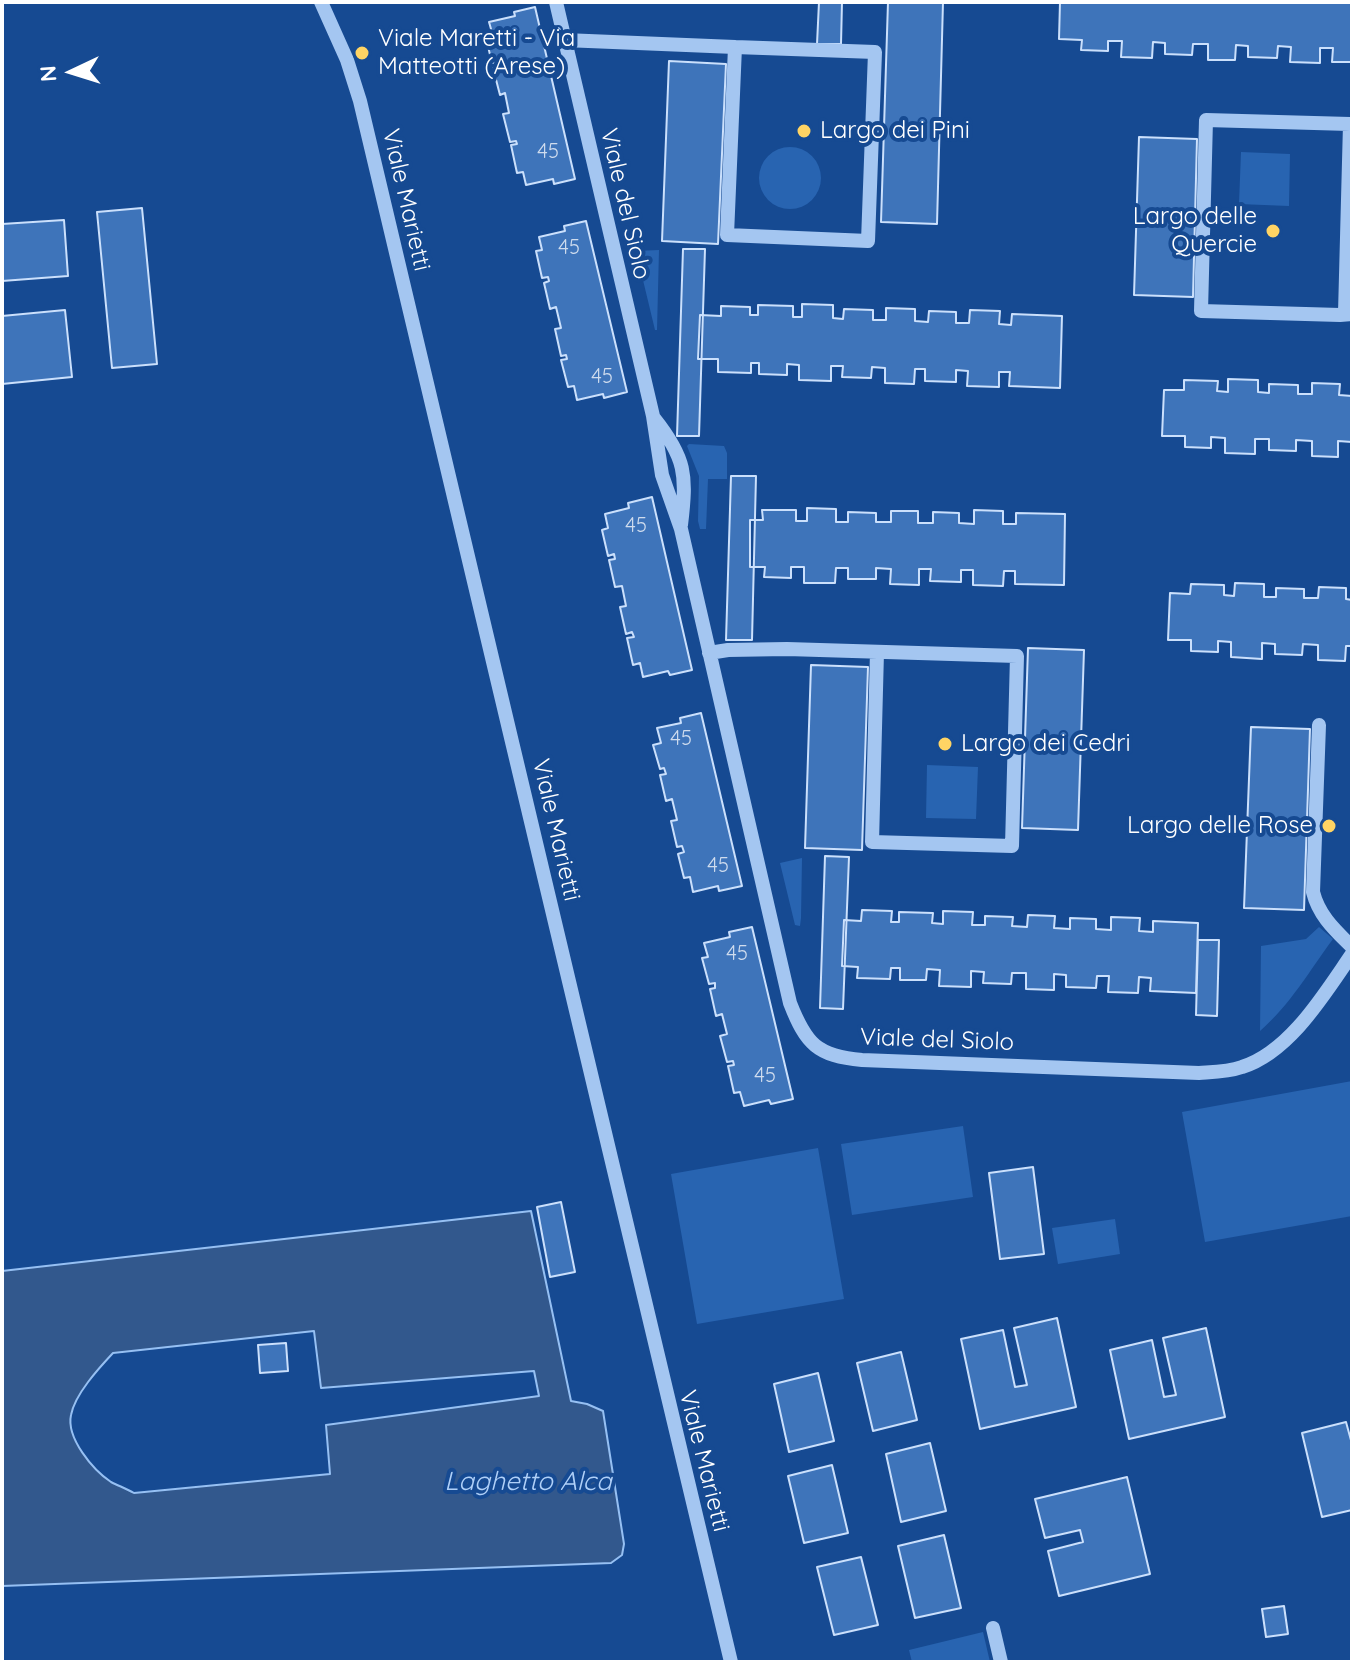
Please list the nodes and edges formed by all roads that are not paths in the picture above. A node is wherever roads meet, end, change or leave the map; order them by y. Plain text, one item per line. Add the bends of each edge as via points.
1 (556, 2) edge
2 (323, 5) edge
3 (564, 40) junction
4 (735, 47) junction
5 (1348, 314) edge
6 (877, 652) junction
7 (709, 653) junction
8 (1319, 725) dead end
9 (1352, 947) edge
10 (1352, 954) edge
11 (993, 1628) dead end
12 (731, 1662) edge
13 (1001, 1662) edge

1 - 3 street, Viale del Siolo
2 - 12 street, Viale Marietti via 360,101
3 - 4 street
3 - 7 street, Viale del Siolo via 653,416 682,467 681,529
4 - 4 street via 727,235 868,241 875,52
5 - 5 street via 1350,124 1206,120 1201,311
6 - 6 street via 872,842 1012,846 1017,656
6 - 7 street
7 - 10 street, Viale del Siolo via 790,1003 804,1034 825,1052 862,1060 1227,1071 1277,1049
8 - 9 street via 1313,892 1321,913
11 - 13 street

